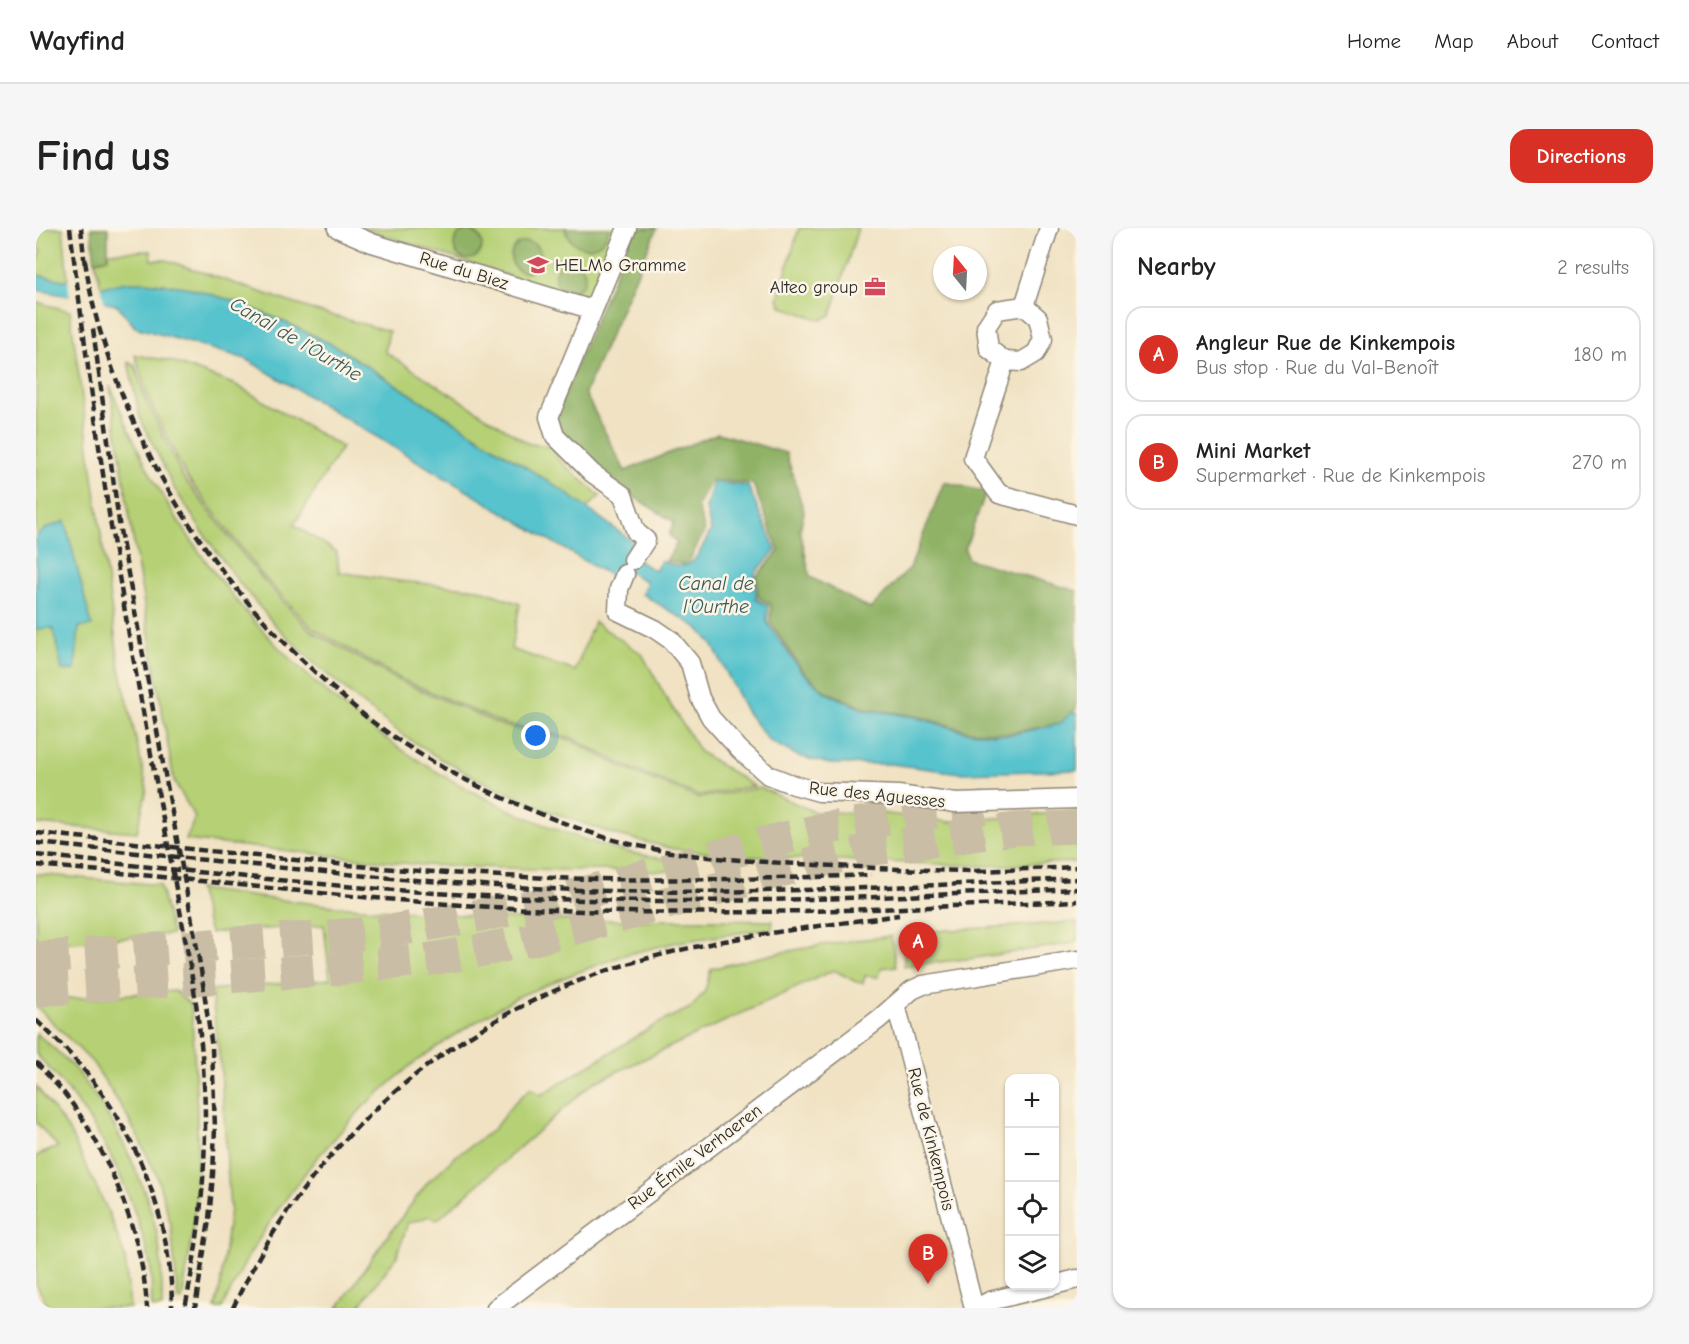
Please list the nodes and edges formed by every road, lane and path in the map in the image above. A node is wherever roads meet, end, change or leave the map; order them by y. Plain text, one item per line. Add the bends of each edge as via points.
1 (337, 228) edge
2 (627, 228) edge
3 (1049, 228) edge
4 (1024, 306) junction
5 (593, 310) junction
6 (1005, 361) junction
7 (1077, 515) edge
8 (1077, 799) edge
9 (1077, 960) edge
10 (894, 1006) junction
11 (1076, 1282) edge
12 (1059, 1284) edge
13 (1033, 1290) edge
14 (496, 1308) edge
15 (975, 1308) edge

1 - 5 street, Rue du Biez via 372,243
2 - 5 street
3 - 4 street
4 - 6 street via 1038,318 1042,339 1036,353 1021,362
4 - 6 street via 997,310 986,327 989,349
5 - 8 street, Rue des Aguesses via 549,417 555,436 592,473 623,495 636,532 646,540 619,589 618,610 671,640 690,663 700,698 711,718 740,750 768,775 819,792 898,795 956,803
6 - 7 street via 973,458 999,494
9 - 10 street, Rue Émile Verhaeren via 923,985
10 - 14 street, Rue Émile Verhaeren
10 - 15 street, Rue de Kinkempois
11 - 12 street
13 - 15 street

